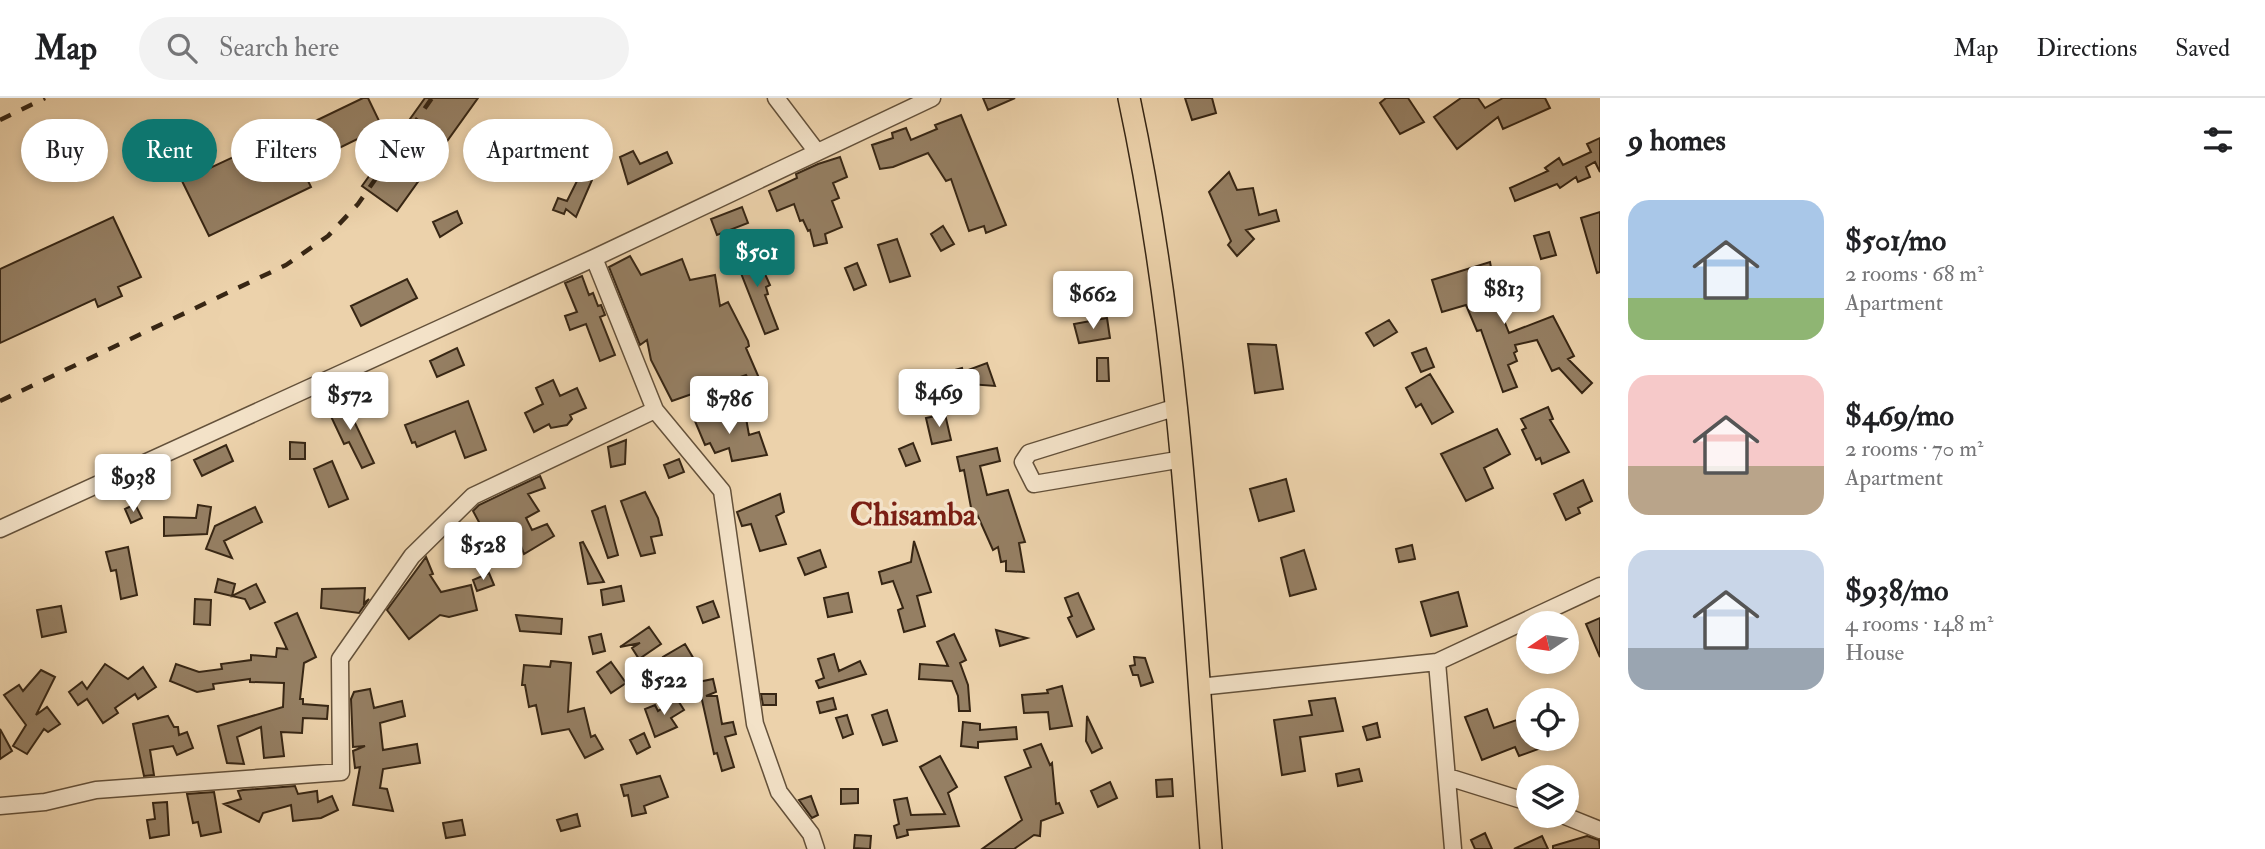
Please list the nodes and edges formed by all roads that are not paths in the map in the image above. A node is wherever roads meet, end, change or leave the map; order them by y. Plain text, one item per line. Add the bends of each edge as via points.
1 (776, 98) edge
2 (932, 98) edge
3 (1129, 98) edge
4 (817, 152) junction
5 (594, 258) junction
6 (1177, 407) junction
7 (655, 410) junction
8 (1182, 459) junction
9 (0, 529) edge
10 (1600, 586) edge
11 (1437, 662) junction
12 (1199, 687) junction
13 (1448, 777) junction
14 (1516, 798) edge
15 (0, 806) edge
16 (1579, 822) edge
17 (1600, 830) edge
18 (816, 849) edge
19 (1211, 849) edge
20 (1453, 849) edge

1 - 4 street
2 - 4 street
3 - 6 main road via 1160,261
4 - 5 street
5 - 7 street
5 - 9 street
6 - 8 main road
6 - 8 street via 1029,453 1024,462 1034,484
7 - 15 street via 473,496 412,556 341,659 341,772 96,790
7 - 18 street via 722,491 755,724 779,792 811,834
8 - 12 main road
10 - 11 street
11 - 12 street
11 - 13 street
12 - 19 main road
13 - 14 street
13 - 20 street
16 - 17 street

